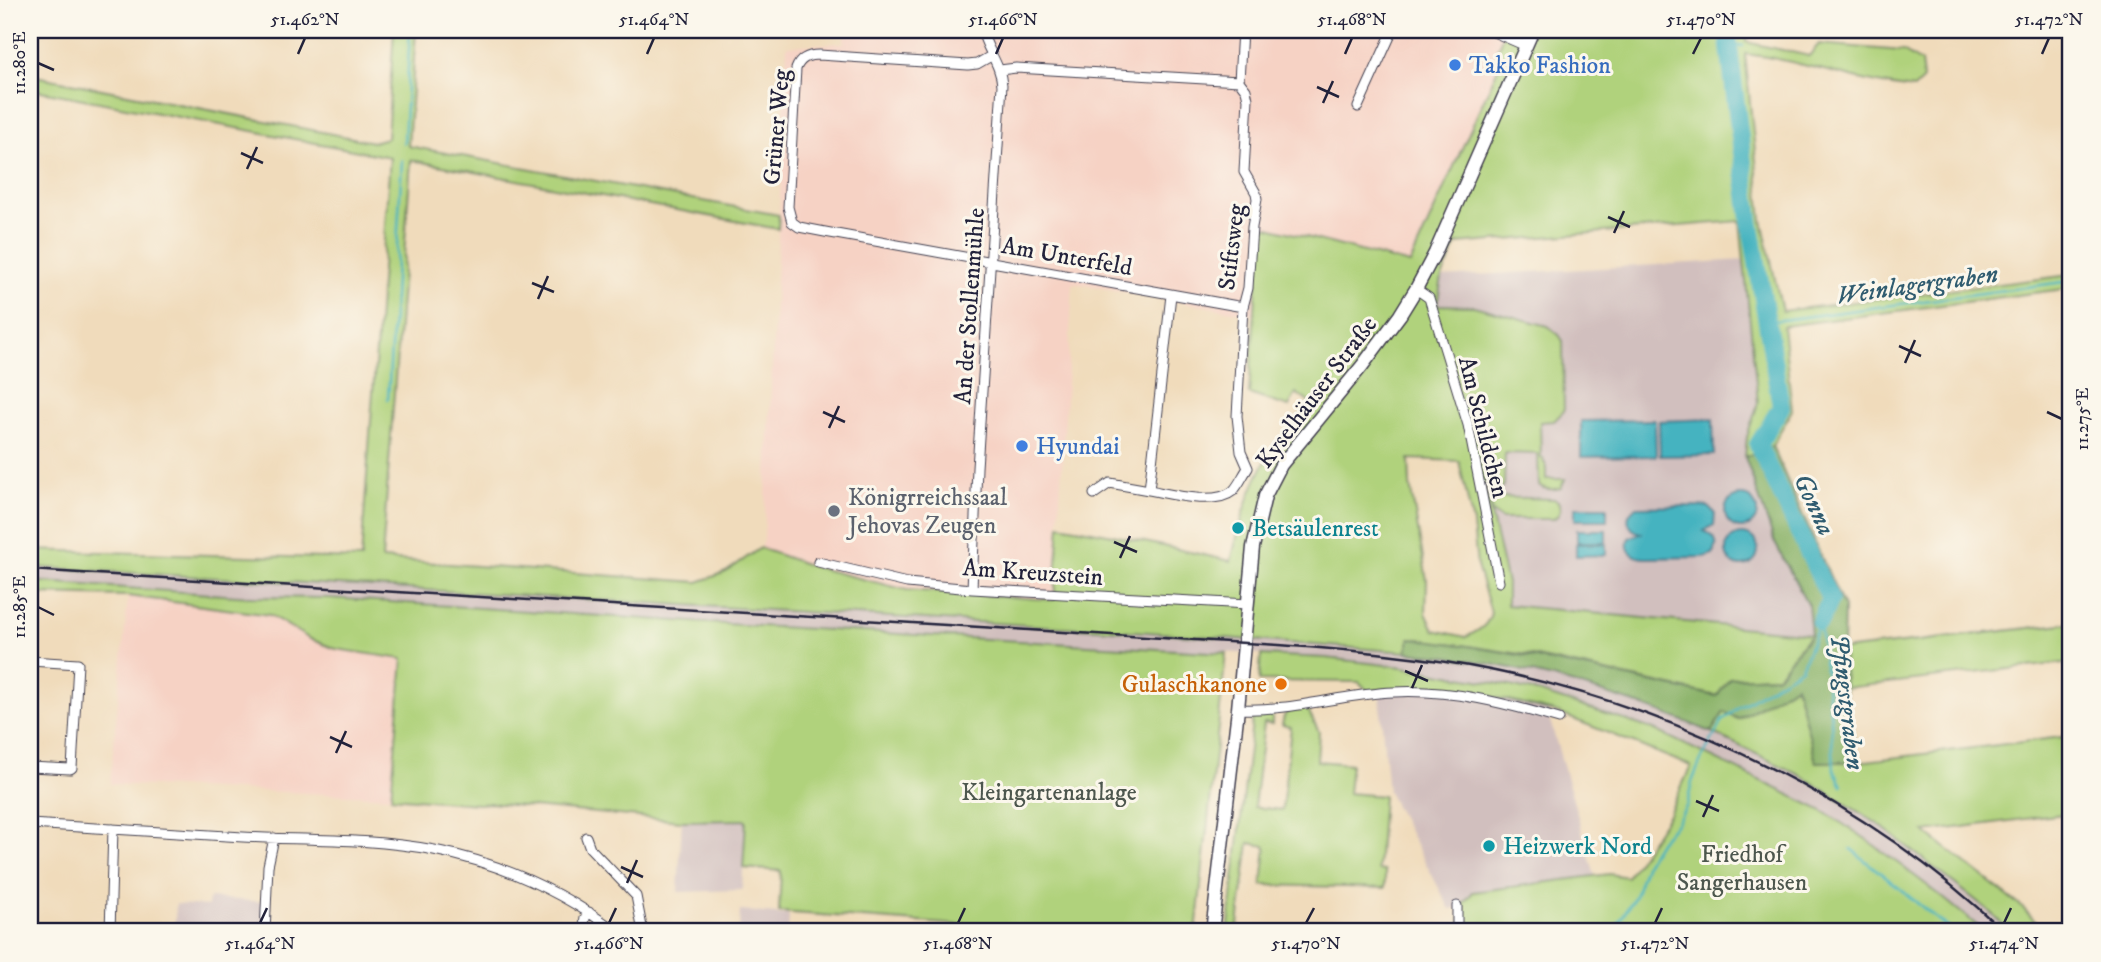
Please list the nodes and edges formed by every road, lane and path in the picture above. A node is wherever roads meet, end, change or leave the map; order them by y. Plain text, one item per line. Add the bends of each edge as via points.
1 (982, 30) edge
2 (1242, 30) edge
3 (1393, 30) edge
4 (1489, 30) edge
5 (1533, 30) edge
6 (1526, 46) junction
7 (992, 55) junction
8 (1000, 70) junction
9 (1239, 81) junction
10 (1358, 107) dead end
11 (792, 222) joint
12 (991, 262) junction
13 (1416, 289) junction
14 (1171, 295) junction
15 (1243, 307) junction
16 (1149, 490) junction
17 (1094, 494) dead end
18 (818, 562) dead end
19 (1499, 582) dead end
20 (972, 589) junction
21 (1248, 604) junction
22 (30, 661) edge
23 (1238, 709) junction
24 (1559, 719) dead end
25 (30, 767) edge
26 (30, 824) edge
27 (113, 829) junction
28 (586, 837) dead end
29 (274, 838) junction
30 (1457, 906) dead end
31 (589, 912) junction
32 (110, 932) edge
33 (265, 932) edge
34 (583, 932) edge
35 (617, 932) edge
36 (643, 932) edge
37 (1212, 932) edge
38 (1457, 932) edge

1 - 7 street, An der Stollenmühle
2 - 9 street, Stiftsweg
3 - 10 street
4 - 6 street
5 - 6 main road, Kyselhäuser Straße
6 - 13 main road, Kyselhäuser Straße
7 - 8 street, An der Stollenmühle
7 - 11 street, Grüner Weg via 968,65 819,55 802,60 795,83 788,207
8 - 9 street
8 - 12 street, An der Stollenmühle
9 - 15 street, Stiftsweg via 1248,99 1244,172 1257,199
11 - 12 street, Am Unterfeld via 799,227
12 - 14 street, Am Unterfeld
12 - 20 street, An der Stollenmühle
13 - 19 street, Am Schildchen via 1429,298 1468,425
13 - 21 main road, Kyselhäuser Straße via 1362,366 1281,465 1258,522
14 - 15 street, Am Unterfeld
14 - 16 street
15 - 16 street via 1237,416 1241,452 1248,467 1226,496 1195,498
16 - 17 street via 1110,483
18 - 20 street, Am Kreuzstein via 907,583
20 - 21 street, Am Kreuzstein
21 - 23 main road, Kyselhäuser Straße
22 - 25 street via 78,664 72,768
23 - 24 street via 1393,692 1446,693
23 - 37 main road, Kyselhäuser Straße
26 - 27 street
27 - 29 street
27 - 32 street
28 - 36 street via 590,848 636,896
29 - 31 street via 385,844 455,855 525,878
29 - 33 street
30 - 38 street
31 - 34 street
31 - 35 street

